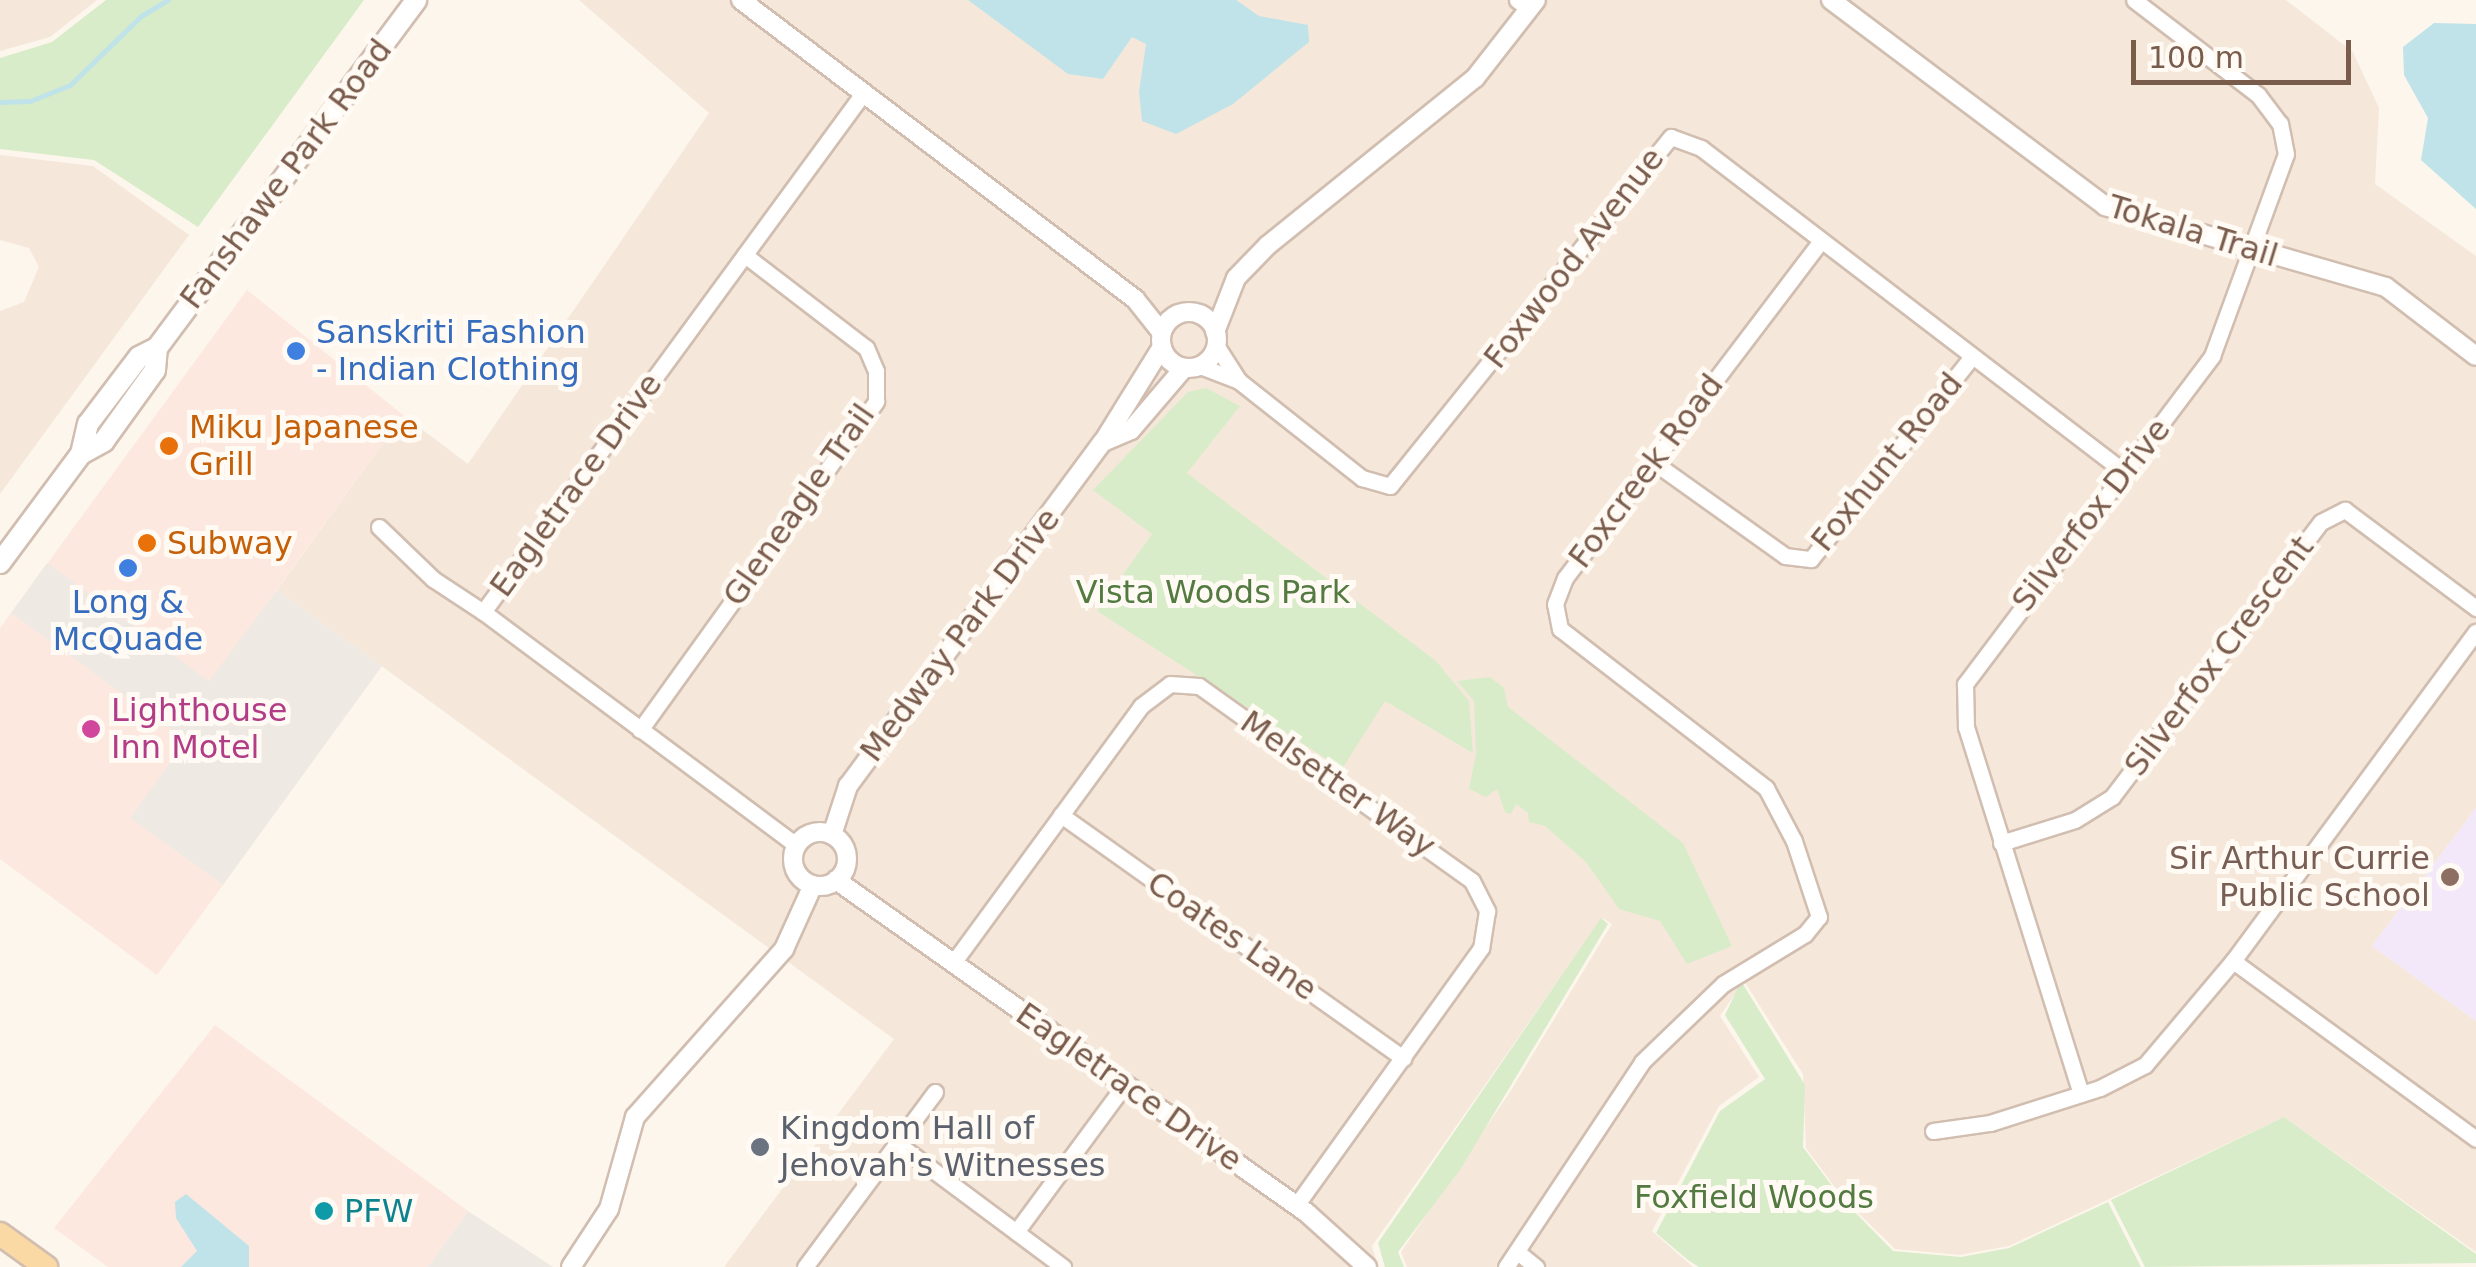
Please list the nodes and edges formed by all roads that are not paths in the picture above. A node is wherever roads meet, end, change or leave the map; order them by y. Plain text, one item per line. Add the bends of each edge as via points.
1 (416, 0) edge
2 (741, 0) edge
3 (1831, 0) edge
4 (2134, 0) edge
5 (1528, 3) edge
6 (864, 92) junction
7 (1819, 244) junction
8 (2253, 251) junction
9 (745, 255) junction
10 (1229, 291) junction
11 (1136, 300) junction
12 (1185, 313) junction
13 (1216, 338) junction
14 (1162, 340) junction
15 (2476, 356) edge
16 (1971, 358) junction
17 (1192, 367) junction
18 (1239, 381) junction
19 (1103, 442) junction
20 (1652, 460) junction
21 (2124, 471) junction
22 (379, 527) dead end
23 (0, 564) edge
24 (2476, 608) edge
25 (483, 612) junction
26 (2476, 632) edge
27 (640, 730) junction
28 (1061, 815) junction
29 (832, 834) junction
30 (2001, 843) junction
31 (796, 845) junction
32 (836, 880) junction
33 (813, 885) junction
34 (2233, 961) junction
35 (953, 963) junction
36 (1403, 1058) junction
37 (1125, 1084) junction
38 (935, 1092) dead end
39 (2081, 1094) junction
40 (1933, 1131) dead end
41 (2476, 1139) edge
42 (898, 1144) junction
43 (1296, 1205) junction
44 (1016, 1232) junction
45 (0, 1234) edge
46 (1520, 1254) junction
47 (46, 1267) edge
48 (571, 1267) edge
49 (805, 1267) edge
50 (1063, 1267) edge
51 (1368, 1267) edge
52 (1506, 1267) edge
53 (1536, 1267) edge

1 - 23 main road, Fanshawe Park Road via 157,348 154,370 104,441 81,454
2 - 6 street
3 - 8 street, Tokala Trail via 2105,206
4 - 8 street, Silverfox Drive via 2258,95 2280,124 2284,169
5 - 10 street via 1475,78 1268,245
6 - 9 street, Eagletrace Drive
6 - 11 street
7 - 16 street, Foxwood Avenue
7 - 18 street, Foxwood Avenue via 1701,148 1671,137 1390,486 1362,478
7 - 20 street, Foxcreek Road
8 - 15 street, Tokala Trail via 2386,287
8 - 21 street, Silverfox Drive via 2212,356
9 - 25 street, Eagletrace Drive
9 - 27 street, Gleneagle Trail via 866,348 876,371 876,401
10 - 12 street
10 - 13 street
11 - 12 street
11 - 14 street
12 - 13 street via 1206,318
12 - 14 street, Medway Park Drive
13 - 17 street, Medway Park Drive
13 - 18 street, Foxwood Avenue
14 - 17 street
14 - 19 street, Medway Park Drive
16 - 20 street, Foxhunt Road via 1811,559 1785,556
16 - 21 street, Foxwood Avenue
17 - 18 street, Foxwood Avenue
17 - 19 street, Medway Park Drive via 1130,430
19 - 29 street, Medway Park Drive via 848,786
20 - 46 street, Foxcreek Road via 1565,578 1555,604 1560,628 1750,770 1781,812 1818,917 1805,934 1711,994 1642,1062
21 - 30 street, Silverfox Drive via 1965,684 1966,727
22 - 25 street via 433,579
24 - 30 street, Silverfox Crescent via 2345,510 2320,522 2112,797 2076,820
25 - 27 street, Eagletrace Drive
26 - 34 street
27 - 31 street, Eagletrace Drive
28 - 35 street, Melsetter Way
28 - 36 street, Coates Lane
28 - 36 street, Melsetter Way via 1157,692 1178,682 1215,697 1472,881 1483,898 1490,926 1481,948
29 - 31 street via 812,832
29 - 32 street via 846,851
30 - 39 street, Silverfox Drive
31 - 33 street via 793,866
32 - 33 street
32 - 35 street, Eagletrace Drive
33 - 48 street via 784,949 635,1116 609,1209
34 - 39 street via 2145,1064
34 - 41 street
35 - 37 street, Eagletrace Drive
36 - 43 street, Melsetter Way
37 - 43 street, Eagletrace Drive
37 - 44 street
38 - 42 street
39 - 40 street via 1990,1122
42 - 44 street
42 - 49 street
43 - 51 street, Eagletrace Drive
44 - 50 street
45 - 47 main road
46 - 52 street, Foxcreek Road
46 - 53 street

